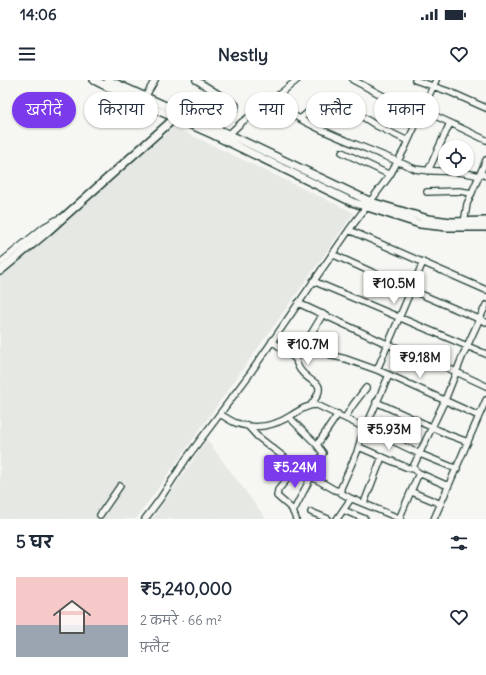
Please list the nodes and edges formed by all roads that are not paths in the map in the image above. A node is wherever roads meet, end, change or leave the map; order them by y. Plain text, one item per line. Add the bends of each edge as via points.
1 (94, 80) edge
2 (108, 80) edge
3 (155, 80) edge
4 (196, 80) edge
5 (297, 80) edge
6 (353, 80) edge
7 (415, 80) edge
8 (436, 80) edge
9 (433, 86) junction
10 (123, 92) edge
11 (129, 92) edge
12 (148, 92) edge
13 (215, 92) edge
14 (282, 92) edge
15 (375, 92) edge
16 (430, 92) edge
17 (486, 108) edge
18 (439, 118) edge
19 (245, 120) edge
20 (300, 120) joint
21 (450, 123) junction
22 (166, 127) edge
23 (205, 128) edge
24 (215, 128) edge
25 (414, 128) edge
26 (225, 137) junction
27 (408, 140) junction
28 (486, 140) edge
29 (342, 152) dead end
30 (486, 160) edge
31 (399, 161) junction
32 (428, 171) junction
33 (390, 175) junction
34 (482, 175) edge
35 (427, 192) dead end
36 (472, 193) junction
37 (369, 204) junction
38 (65, 215) junction
39 (486, 221) edge
40 (464, 224) junction
41 (486, 227) edge
42 (349, 230) junction
43 (332, 254) junction
44 (423, 262) junction
45 (0, 263) edge
46 (0, 271) edge
47 (313, 281) junction
48 (411, 290) junction
49 (486, 290) edge
50 (298, 303) junction
51 (486, 305) edge
52 (323, 314) junction
53 (399, 317) junction
54 (480, 319) junction
55 (486, 322) edge
56 (272, 341) junction
57 (307, 341) junction
58 (387, 344) junction
59 (468, 345) junction
60 (486, 354) edge
61 (296, 359) junction
62 (377, 370) junction
63 (457, 373) junction
64 (389, 374) junction
65 (486, 386) edge
66 (366, 388) dead end
67 (445, 400) junction
68 (486, 400) edge
69 (376, 402) junction
70 (311, 405) junction
71 (220, 414) junction
72 (338, 414) junction
73 (479, 416) junction
74 (289, 417) junction
75 (345, 418) junction
76 (247, 425) junction
77 (432, 427) junction
78 (365, 429) junction
79 (468, 442) junction
80 (317, 444) junction
81 (359, 447) junction
82 (420, 454) junction
83 (382, 457) junction
84 (457, 469) junction
85 (414, 470) junction
86 (419, 473) junction
87 (312, 475) junction
88 (120, 486) dead end
89 (448, 486) junction
90 (340, 491) junction
91 (412, 492) junction
92 (350, 498) junction
93 (364, 503) junction
94 (441, 504) junction
95 (343, 510) junction
96 (293, 512) junction
97 (311, 512) dead end
98 (100, 515) dead end
99 (144, 519) edge
100 (296, 519) edge
101 (328, 519) edge
102 (337, 519) edge
103 (365, 519) edge
104 (400, 519) edge
105 (434, 519) edge

1 - 10 main road
2 - 11 main road
3 - 12 street
4 - 13 street
5 - 14 street
6 - 15 street
7 - 9 street
8 - 9 street
9 - 16 street
9 - 17 street
18 - 21 street
19 - 26 street
20 - 27 street via 324,99
20 - 31 street
21 - 28 street
21 - 32 street
22 - 38 main road
23 - 26 main road
24 - 26 main road
25 - 27 street
26 - 37 main road via 340,197 352,202
27 - 31 street
29 - 33 street
30 - 34 street
31 - 32 street via 415,169
31 - 33 street
32 - 34 street
33 - 37 street
34 - 36 street
35 - 36 street
36 - 40 street via 467,204
37 - 40 main road via 420,224 447,228
37 - 42 street
38 - 45 street via 44,227
38 - 46 main road
39 - 40 main road
40 - 41 main road
42 - 43 street
42 - 44 street
43 - 47 street
43 - 48 street
44 - 48 street
44 - 49 street
47 - 50 street
47 - 53 street
48 - 53 street
48 - 54 street
50 - 52 street
50 - 56 street
51 - 54 street
52 - 57 street
52 - 58 street
53 - 58 street
53 - 59 street
54 - 55 street
54 - 59 street
56 - 61 street
56 - 71 street
57 - 61 street
57 - 62 street via 333,356
58 - 62 street
58 - 63 street
59 - 60 street
59 - 63 street
61 - 70 street via 301,372 320,387
62 - 64 street
63 - 65 street
63 - 67 street
64 - 67 street
64 - 69 street
66 - 75 street
67 - 73 street
67 - 77 street
68 - 73 street
69 - 77 street
69 - 78 street
70 - 72 street
70 - 74 street
71 - 76 street via 236,423
71 - 99 street
72 - 75 street
72 - 80 street
73 - 79 street
74 - 76 street via 283,422 267,426
74 - 80 street
75 - 78 street
76 - 96 street via 294,465 294,471 277,493
77 - 79 street
77 - 82 street
78 - 81 street
78 - 82 street
79 - 84 street
80 - 87 street via 323,455 312,470
81 - 83 street
81 - 90 street
82 - 84 street
82 - 85 street
83 - 85 street
83 - 93 street
84 - 89 street
85 - 86 street
86 - 89 street
86 - 91 street
87 - 90 street
87 - 96 street
88 - 98 street
89 - 94 street
90 - 92 street
91 - 94 street
91 - 104 street
92 - 93 street
92 - 95 street
93 - 104 street
94 - 105 street
95 - 102 street
95 - 103 street
96 - 100 street
97 - 101 street

